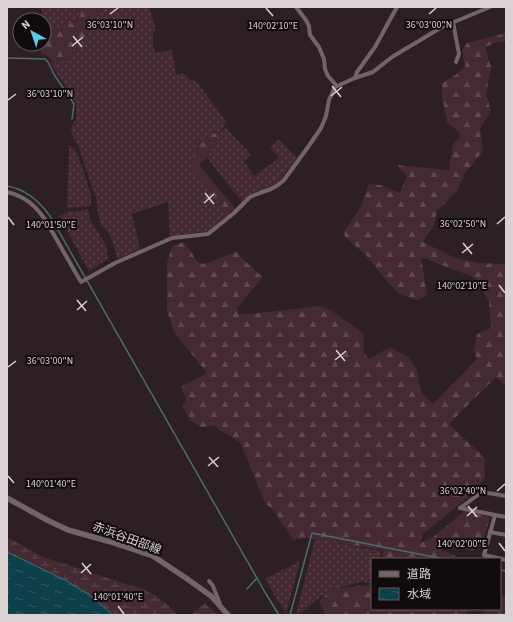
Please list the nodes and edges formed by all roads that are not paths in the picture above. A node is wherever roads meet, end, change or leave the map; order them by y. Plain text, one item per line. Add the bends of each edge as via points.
1 (296, 7) edge
2 (397, 7) edge
3 (490, 7) edge
4 (453, 22) junction
5 (456, 62) dead end
6 (355, 78) junction
7 (337, 86) junction
8 (7, 192) edge
9 (506, 496) edge
10 (7, 498) edge
11 (495, 515) junction
12 (506, 517) edge
13 (490, 532) junction
14 (506, 535) edge
15 (497, 558) edge
16 (209, 581) dead end
17 (220, 606) junction
18 (228, 615) edge

1 - 7 street via 306,20 310,35 319,47 328,76
2 - 6 street
3 - 4 street
4 - 5 street via 459,54
4 - 6 street via 442,26 392,57 373,72
6 - 7 street
7 - 8 street via 329,100 321,128 278,185 250,197 208,234 172,238 115,263 81,282 37,208 24,198
9 - 11 street via 482,492 460,508
10 - 17 main road, 赤浜谷田部線 via 68,530 153,556 212,596
11 - 12 street
11 - 13 street
13 - 14 street
13 - 15 street via 484,555
16 - 17 street
17 - 18 main road, 赤浜谷田部線

